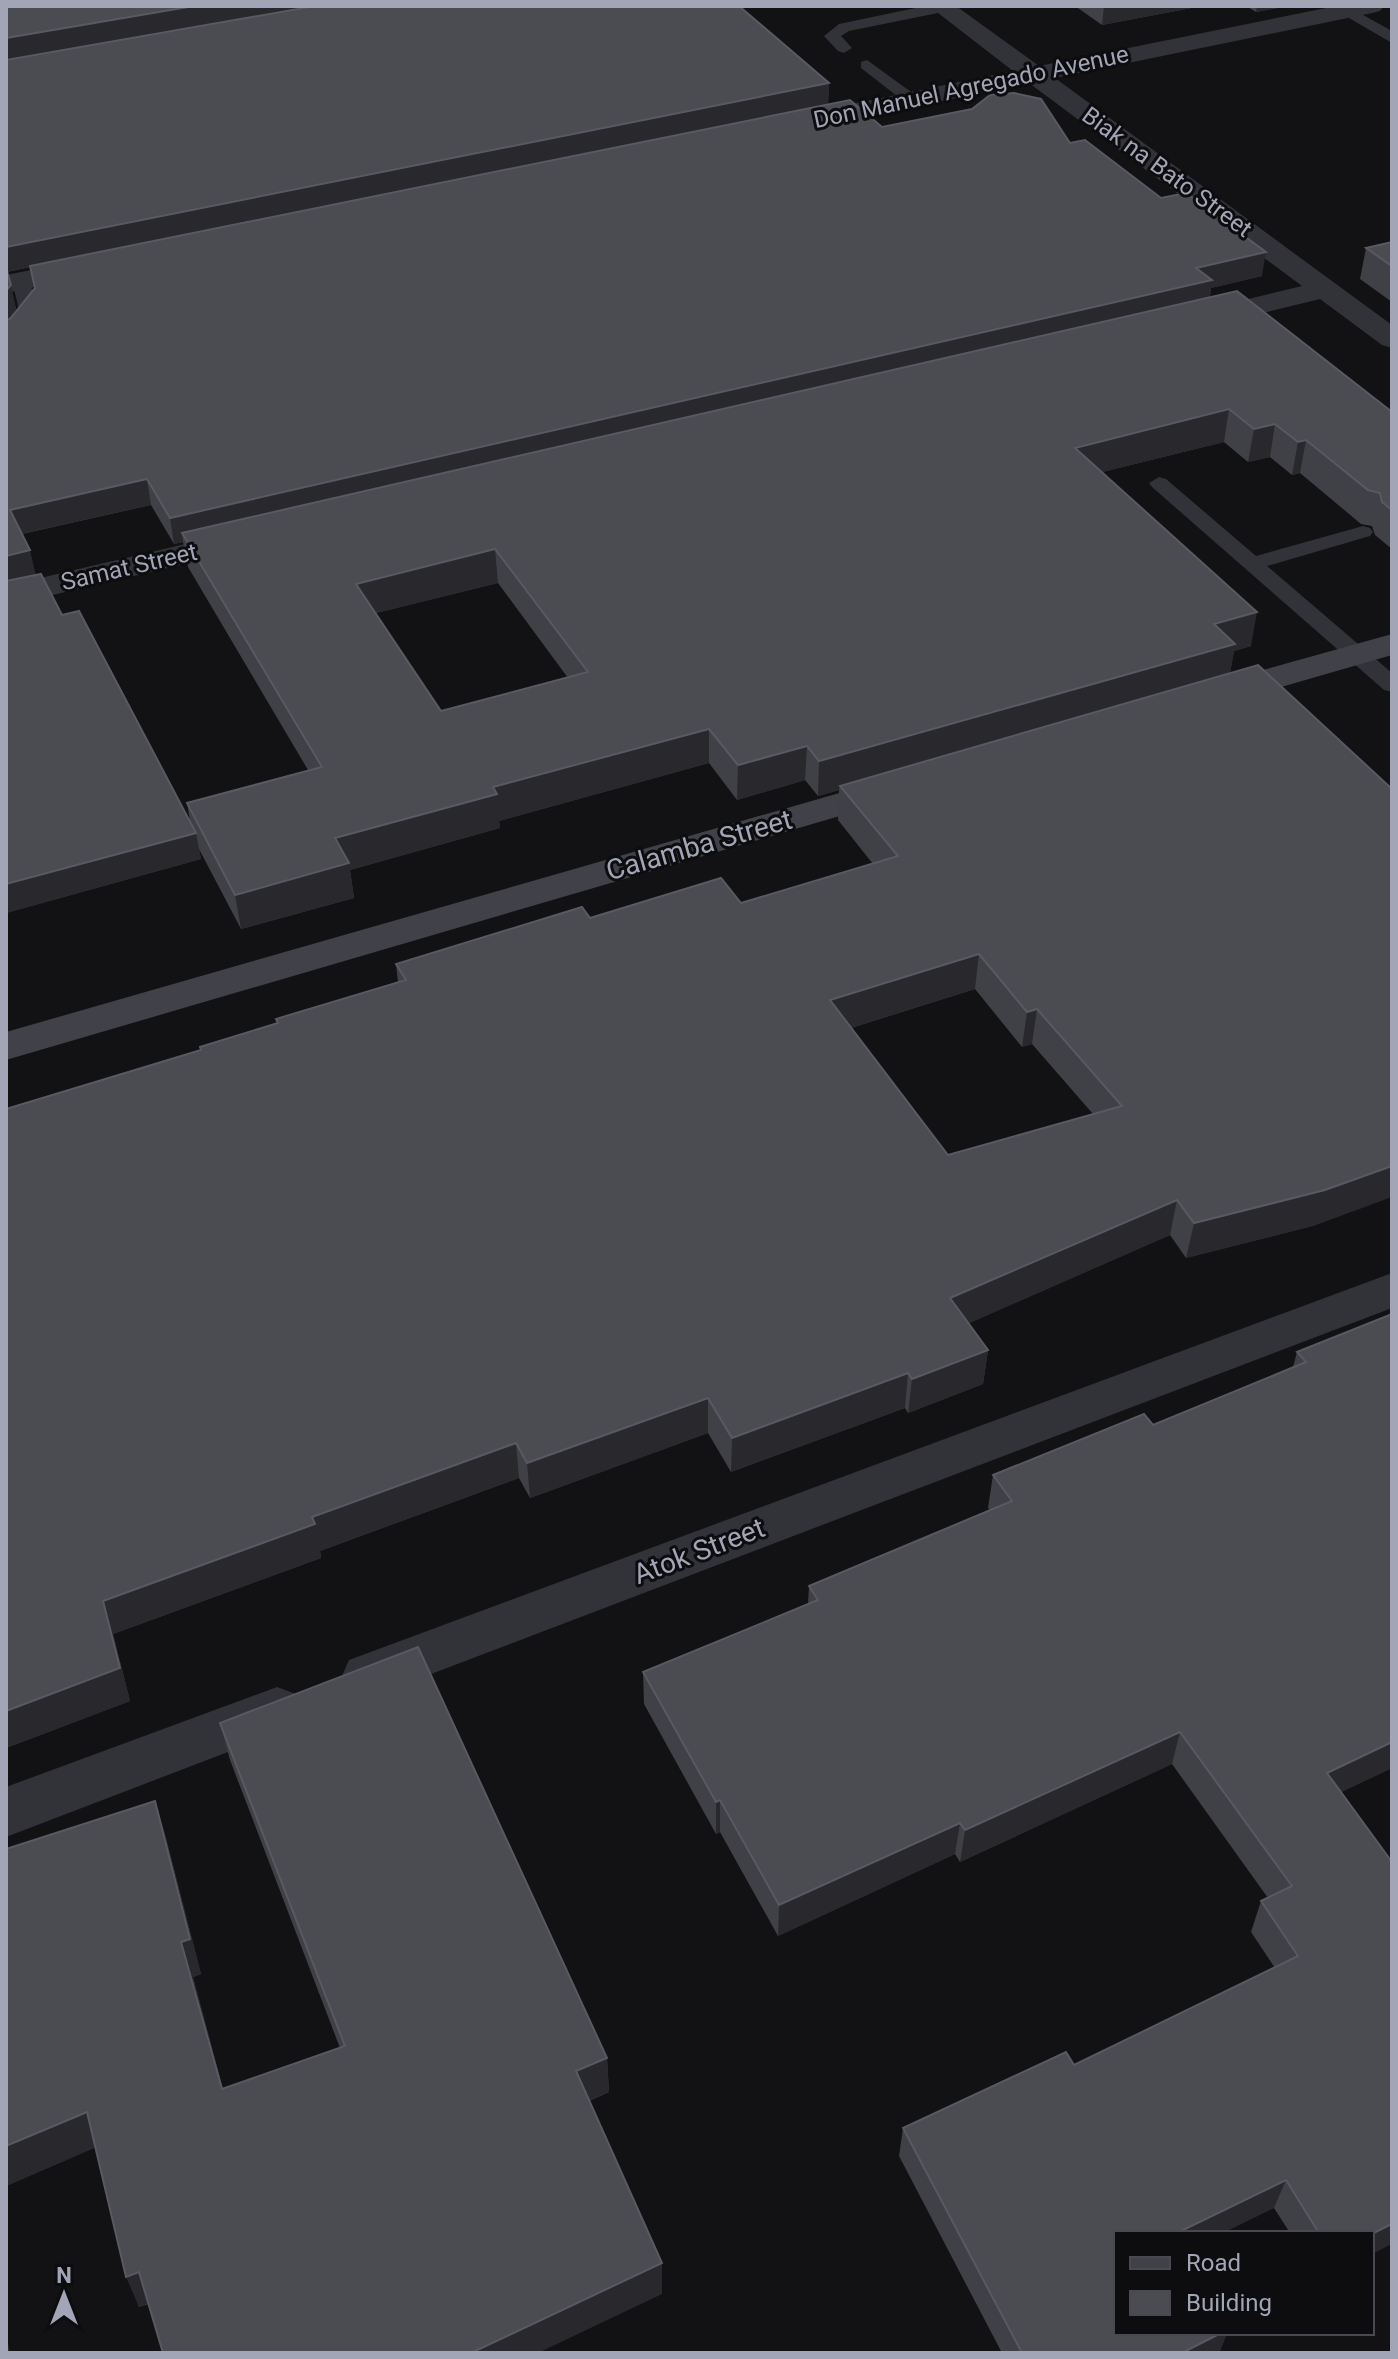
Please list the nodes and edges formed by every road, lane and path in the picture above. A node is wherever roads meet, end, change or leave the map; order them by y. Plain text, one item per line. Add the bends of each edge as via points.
1 (942, 6) edge
2 (1372, 6) edge
3 (1347, 11) junction
4 (1392, 38) edge
5 (844, 48) dead end
6 (867, 65) dead end
7 (1034, 75) junction
8 (912, 100) junction
9 (771, 128) edge
10 (114, 262) edge
11 (13, 282) edge
12 (1327, 289) junction
13 (1172, 325) edge
14 (6, 338) edge
15 (1392, 339) edge
16 (1159, 483) dead end
17 (1363, 532) edge
18 (270, 534) edge
19 (1253, 563) junction
20 (6, 596) edge
21 (1375, 649) edge
22 (1392, 685) edge
23 (1176, 706) edge
24 (933, 777) edge
25 (6, 1046) edge
26 (1392, 1290) edge
27 (6, 1812) edge

1 - 5 lane via 844,27 832,36
1 - 7 street, Biak na Bato Street
2 - 3 street, Don Manuel Agregado Avenue
3 - 4 lane
3 - 7 street, Don Manuel Agregado Avenue
6 - 8 lane
7 - 8 street, Don Manuel Agregado Avenue
7 - 12 street, Biak na Bato Street
8 - 9 street, Don Manuel Agregado Avenue
10 - 11 street
11 - 14 lane via 28,310
12 - 13 street
12 - 15 street, Biak na Bato Street
16 - 19 lane
17 - 19 lane
18 - 20 street, Samat Street
19 - 21 lane
21 - 22 lane
21 - 23 street
24 - 25 street, Calamba Street
26 - 27 street, Atok Street

